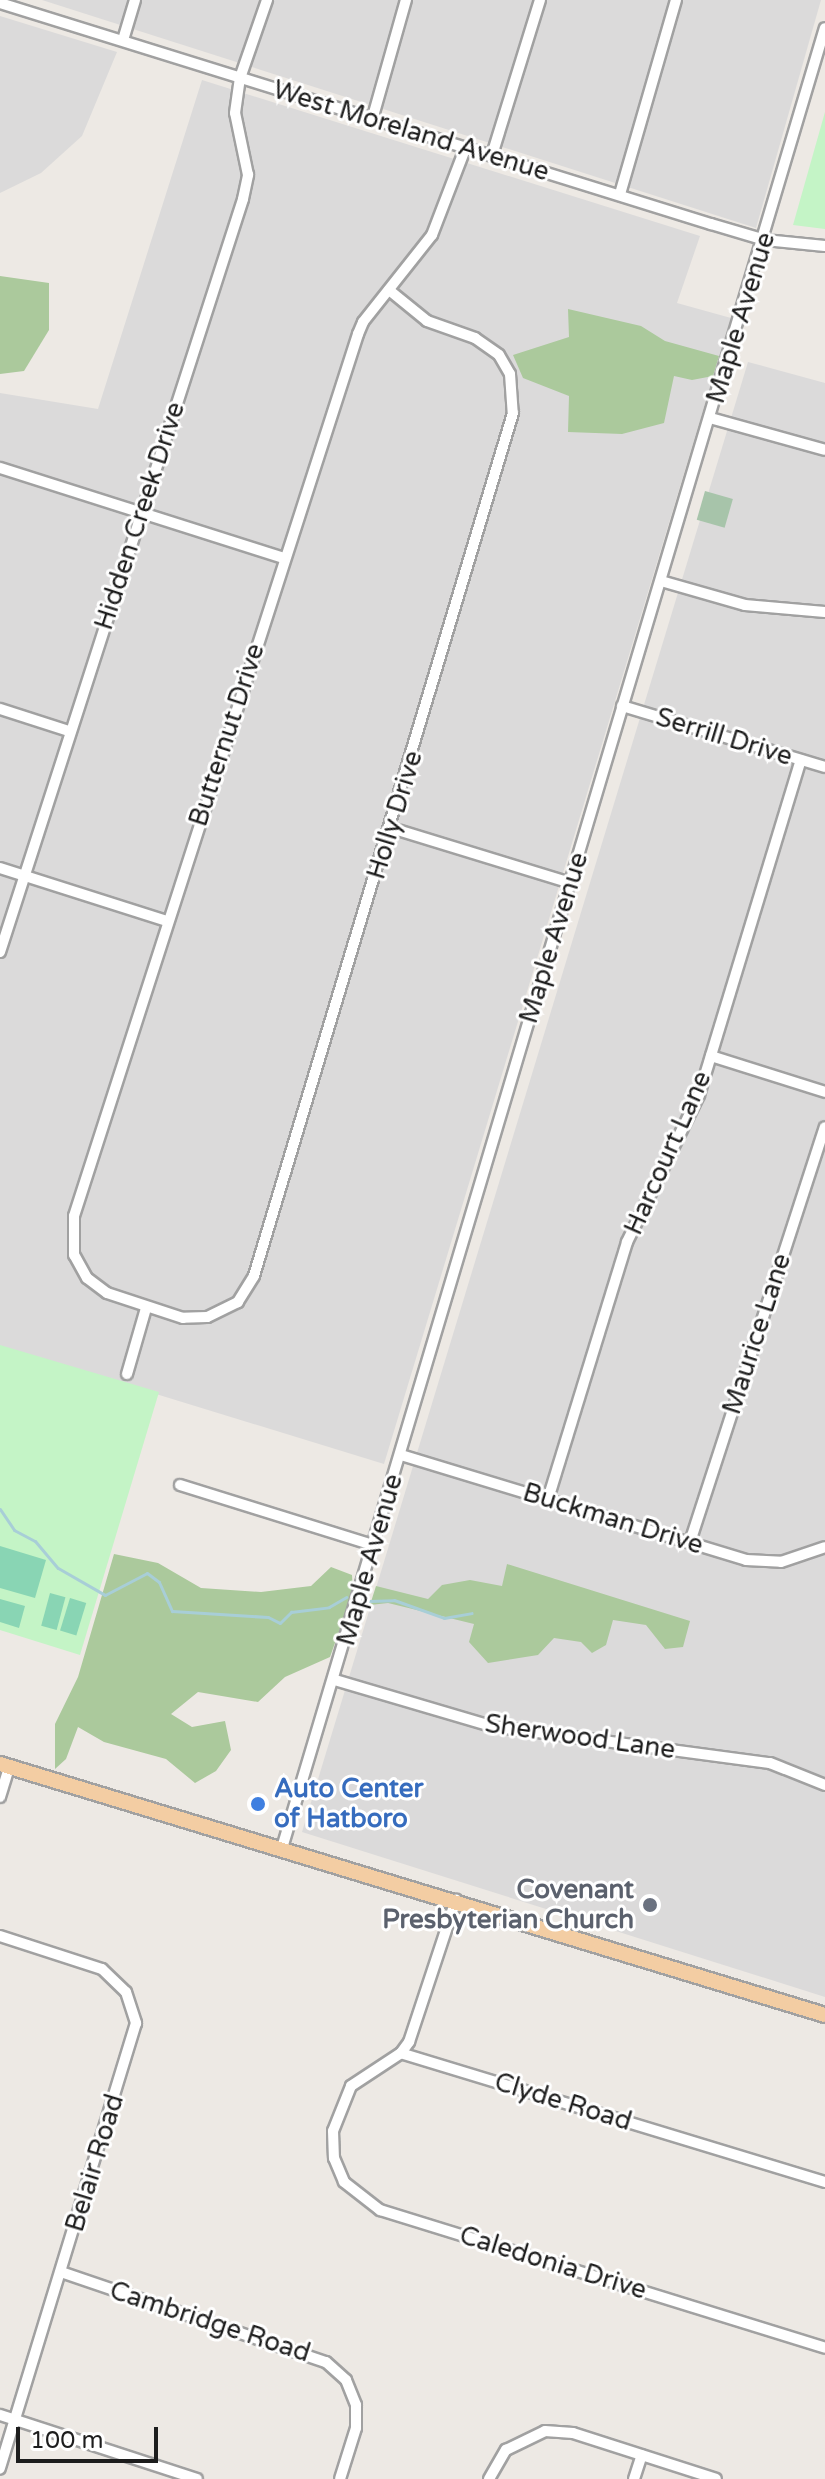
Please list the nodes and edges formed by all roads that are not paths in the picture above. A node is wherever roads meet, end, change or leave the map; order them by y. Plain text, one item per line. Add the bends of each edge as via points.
1 (135, 0) edge
2 (267, 0) edge
3 (406, 0) edge
4 (540, 0) edge
5 (676, 0) edge
6 (0, 3) edge
7 (825, 28) edge
8 (123, 40) junction
9 (240, 78) junction
10 (372, 120) junction
11 (465, 149) junction
12 (492, 155) junction
13 (620, 194) junction
14 (765, 240) junction
15 (825, 246) edge
16 (389, 290) junction
17 (710, 418) junction
18 (825, 450) edge
19 (0, 468) edge
20 (143, 511) junction
21 (284, 558) junction
22 (661, 581) junction
23 (825, 612) edge
24 (622, 706) junction
25 (0, 709) edge
26 (69, 731) junction
27 (801, 760) junction
28 (825, 767) edge
29 (391, 828) junction
30 (0, 868) edge
31 (25, 876) junction
32 (571, 883) junction
33 (167, 921) junction
34 (0, 952) edge
35 (711, 1056) junction
36 (825, 1092) edge
37 (825, 1127) edge
38 (146, 1308) junction
39 (127, 1374) dead end
40 (401, 1455) junction
41 (180, 1485) dead end
42 (548, 1499) junction
43 (690, 1542) junction
44 (373, 1545) junction
45 (825, 1547) edge
46 (335, 1680) junction
47 (4, 1766) edge
48 (825, 1785) edge
49 (0, 1797) edge
50 (282, 1848) junction
51 (456, 1900) junction
52 (0, 1936) edge
53 (825, 2015) edge
54 (401, 2053) junction
55 (825, 2182) edge
56 (61, 2272) junction
57 (825, 2348) edge
58 (0, 2415) edge
59 (15, 2420) junction
60 (642, 2455) junction
61 (0, 2469) edge
62 (197, 2479) edge
63 (340, 2479) edge
64 (489, 2479) edge
65 (634, 2479) edge
66 (716, 2479) edge

1 - 8 street
2 - 9 street, Hidden Creek Drive
3 - 10 street
4 - 12 street
5 - 13 street
6 - 8 street, West Moreland Avenue
7 - 14 street, Maple Avenue
8 - 9 street, West Moreland Avenue
9 - 10 street, West Moreland Avenue
9 - 20 street, Hidden Creek Drive via 234,121 248,175 243,199
10 - 11 street, West Moreland Avenue
11 - 12 street, West Moreland Avenue
11 - 16 street, Butternut Drive via 439,221
12 - 13 street, West Moreland Avenue
13 - 14 street, West Moreland Avenue
14 - 15 street, West Moreland Avenue
14 - 17 street, Maple Avenue
16 - 21 street, Butternut Drive via 358,334
16 - 29 street, Holly Drive via 427,321 490,346 507,366 514,400
17 - 18 street
17 - 22 street, Maple Avenue
19 - 20 street
20 - 21 street
20 - 26 street, Hidden Creek Drive
21 - 33 street, Butternut Drive
22 - 23 street via 745,605
22 - 24 street, Maple Avenue
24 - 27 street, Serrill Drive
24 - 32 street, Maple Avenue
25 - 26 street
26 - 31 street, Hidden Creek Drive
27 - 28 street, Serrill Drive
27 - 35 street, Harcourt Lane
29 - 32 street
29 - 38 street, Holly Drive via 250,1286 238,1302 207,1317 183,1318
30 - 31 street
31 - 33 street
31 - 34 street, Hidden Creek Drive
32 - 40 street, Maple Avenue
33 - 38 street, Butternut Drive via 72,1231 74,1255 87,1278 107,1293
35 - 36 street
35 - 42 street, Harcourt Lane via 699,1095 627,1242
37 - 43 street, Maurice Lane
38 - 39 street
40 - 42 street, Buckman Drive
40 - 44 street, Maple Avenue
41 - 44 street
42 - 43 street, Buckman Drive
43 - 45 street, Buckman Drive via 764,1562 796,1560
44 - 46 street, Maple Avenue
46 - 48 street, Sherwood Lane via 491,1726 770,1763
46 - 50 street, Maple Avenue
47 - 49 street
47 - 50 main road
50 - 51 main road
51 - 53 main road
51 - 54 street
52 - 56 street, Belair Road via 102,1969 126,1992 135,2015 135,2036
54 - 55 street, Clyde Road
54 - 57 street, Caledonia Drive via 351,2086 334,2126 339,2173 358,2197 380,2210
56 - 59 street, Belair Road
56 - 63 street, Cambridge Road via 326,2362 346,2380 356,2405 356,2428
58 - 59 street
59 - 61 street, Belair Road
59 - 62 street
60 - 64 street via 562,2431 535,2433 512,2445
60 - 65 street
60 - 66 street

